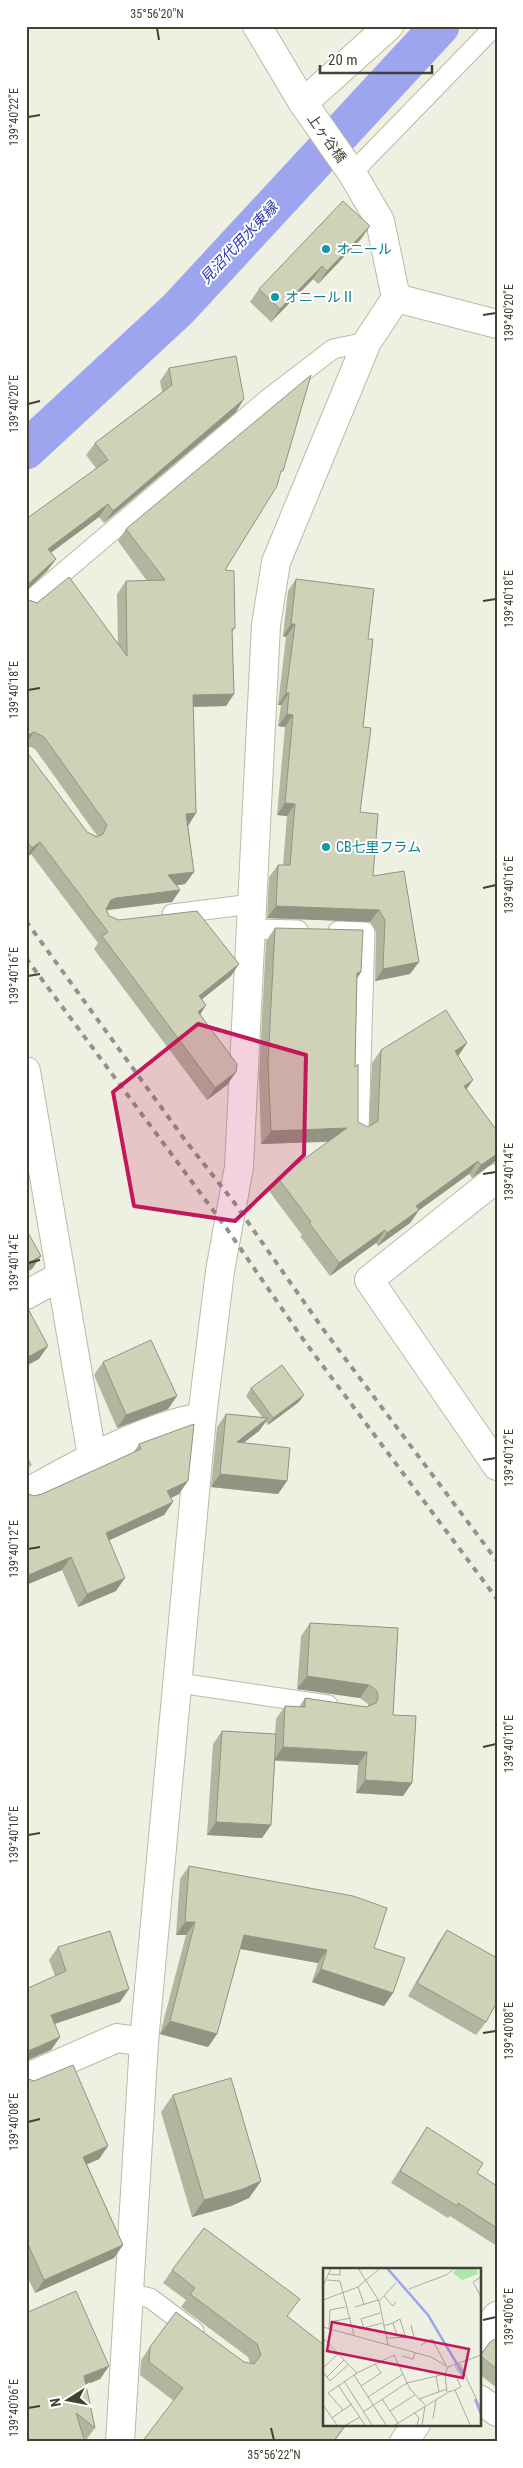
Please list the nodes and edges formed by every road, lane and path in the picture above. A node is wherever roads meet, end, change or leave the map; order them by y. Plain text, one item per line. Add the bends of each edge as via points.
1 (257, 26) edge
2 (389, 26) edge
3 (495, 26) edge
4 (302, 103) junction
5 (352, 173) junction
6 (396, 298) junction
7 (497, 324) edge
8 (367, 342) junction
9 (26, 604) edge
10 (156, 916) edge
11 (251, 917) junction
12 (26, 1071) edge
13 (30, 1121) edge
14 (359, 1129) edge
15 (497, 1178) edge
16 (62, 1276) junction
17 (26, 1295) edge
18 (202, 1417) junction
19 (92, 1456) junction
20 (497, 1466) edge
21 (26, 1493) edge
22 (178, 1683) junction
23 (348, 1708) edge
24 (144, 2042) junction
25 (26, 2078) edge
26 (129, 2293) junction
27 (497, 2316) edge
28 (480, 2338) edge
29 (211, 2343) edge
30 (480, 2400) edge
31 (497, 2412) edge
32 (415, 2426) edge
33 (120, 2442) edge
34 (404, 2442) edge

1 - 4 street, 上ヶ谷橋
2 - 4 street
3 - 5 lane
4 - 5 street, 上ヶ谷橋
5 - 6 street, 上ヶ谷橋 via 380,221
6 - 7 street
6 - 8 street
8 - 9 lane via 333,350 276,393
8 - 11 street via 276,562 266,625
10 - 11 lane
11 - 14 lane via 365,932
11 - 18 street via 239,1167 220,1271
12 - 13 street
13 - 16 street
15 - 20 street via 369,1280
16 - 17 street
16 - 19 street
18 - 19 street via 183,1420
18 - 22 street
19 - 21 street
22 - 23 lane
22 - 24 street
24 - 25 street via 117,2038
24 - 26 street
26 - 29 lane via 150,2298
26 - 33 street
27 - 28 street
30 - 31 street
32 - 34 street

